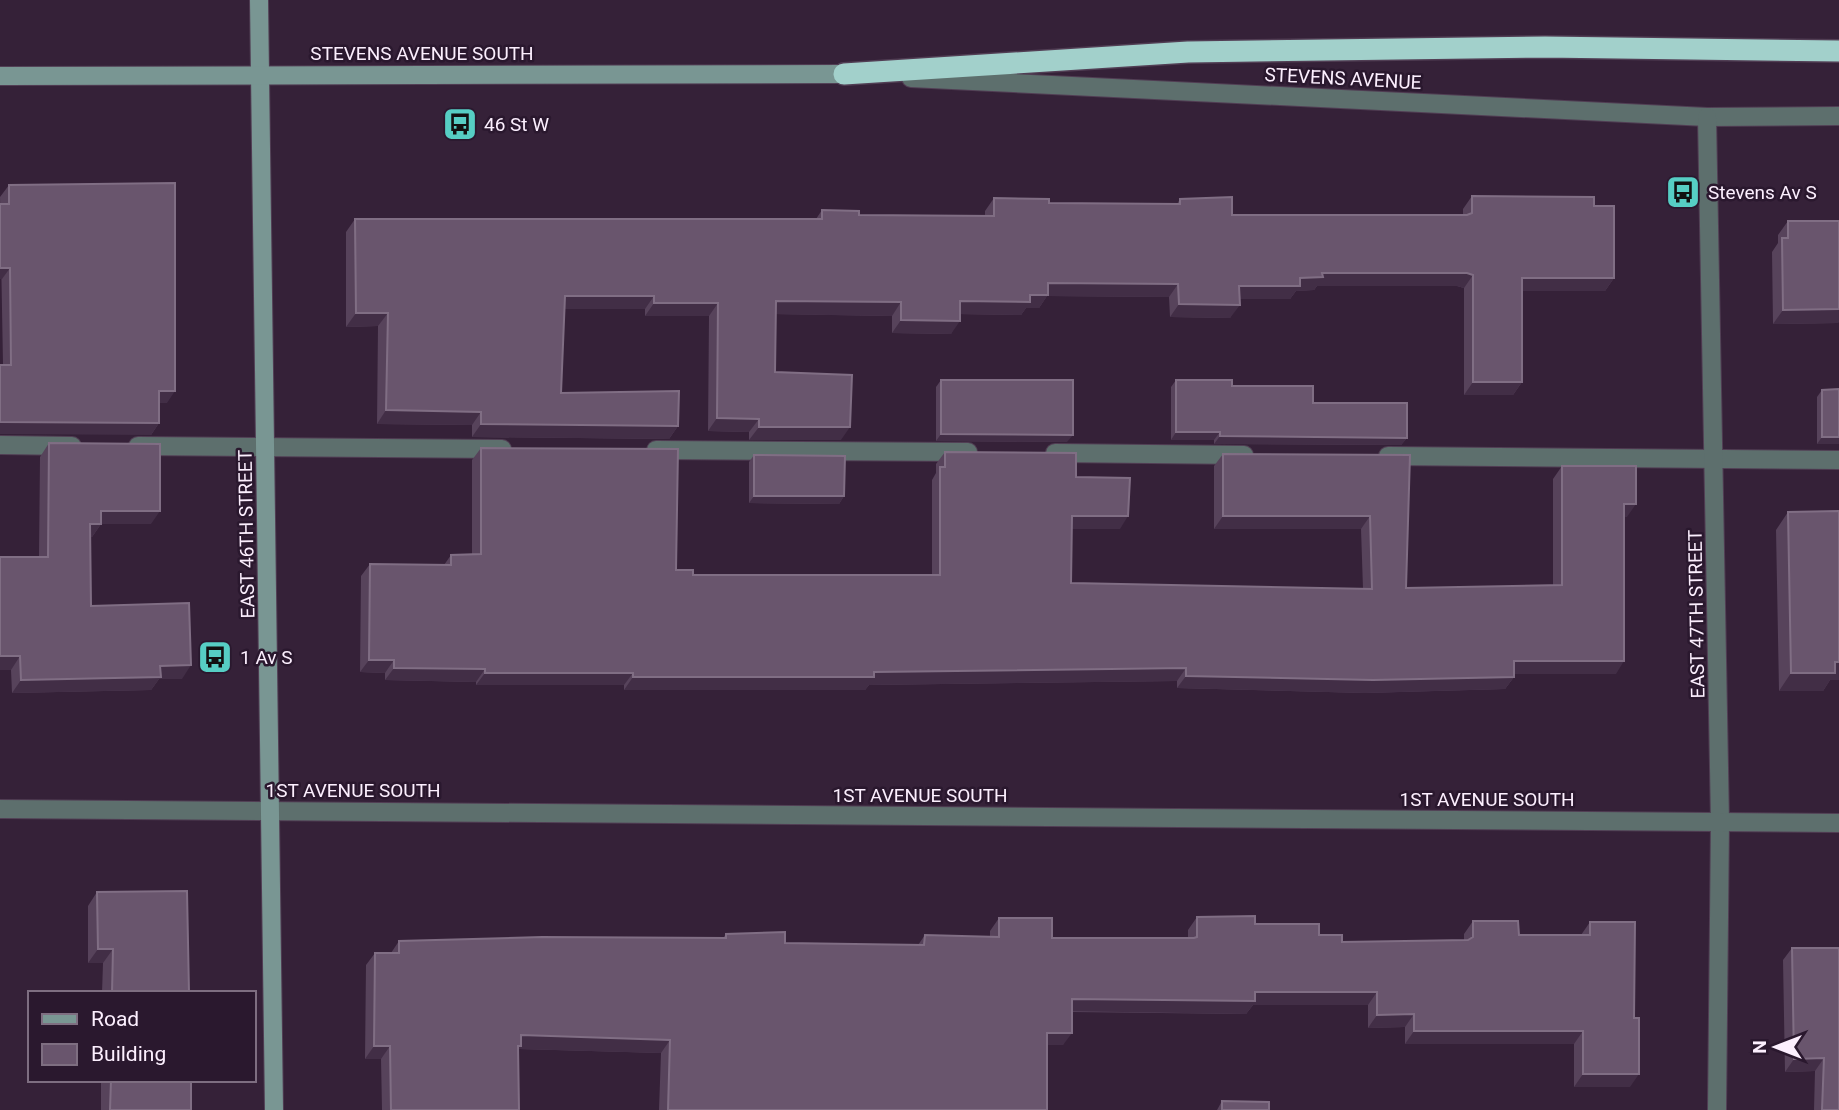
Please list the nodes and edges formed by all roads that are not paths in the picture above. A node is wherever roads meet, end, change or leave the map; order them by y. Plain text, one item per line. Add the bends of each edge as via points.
1 (258, 3) edge
2 (1839, 51) edge
3 (259, 74) junction
4 (844, 74) junction
5 (0, 76) edge
6 (1839, 116) edge
7 (1707, 117) junction
8 (0, 445) edge
9 (84, 446) edge
10 (125, 446) edge
11 (266, 447) junction
12 (515, 449) edge
13 (640, 450) edge
14 (988, 453) edge
15 (1044, 453) edge
16 (1266, 455) edge
17 (1363, 456) edge
18 (1715, 458) junction
19 (1839, 460) edge
20 (0, 809) edge
21 (271, 810) junction
22 (1720, 822) junction
23 (1839, 823) edge
24 (274, 1110) edge
25 (1717, 1110) edge

1 - 3 main road, EAST 46TH STREET
2 - 4 highway via 1545,47 1188,52
3 - 4 main road, STEVENS AVENUE SOUTH
3 - 5 main road, STEVENS AVENUE SOUTH
3 - 11 main road, EAST 46TH STREET
4 - 7 street, STEVENS AVENUE
6 - 7 street, STEVENS AVENUE
7 - 18 street, EAST 47TH STREET
8 - 9 street
10 - 11 street
11 - 12 street
11 - 21 main road, EAST 46TH STREET
13 - 14 street
15 - 16 street
17 - 18 street
18 - 19 street
18 - 22 street, EAST 47TH STREET
20 - 21 street, 1ST AVENUE SOUTH
21 - 22 street, 1ST AVENUE SOUTH
21 - 24 main road, EAST 46TH STREET
22 - 23 street, 1ST AVENUE SOUTH
22 - 25 street, EAST 47TH STREET

